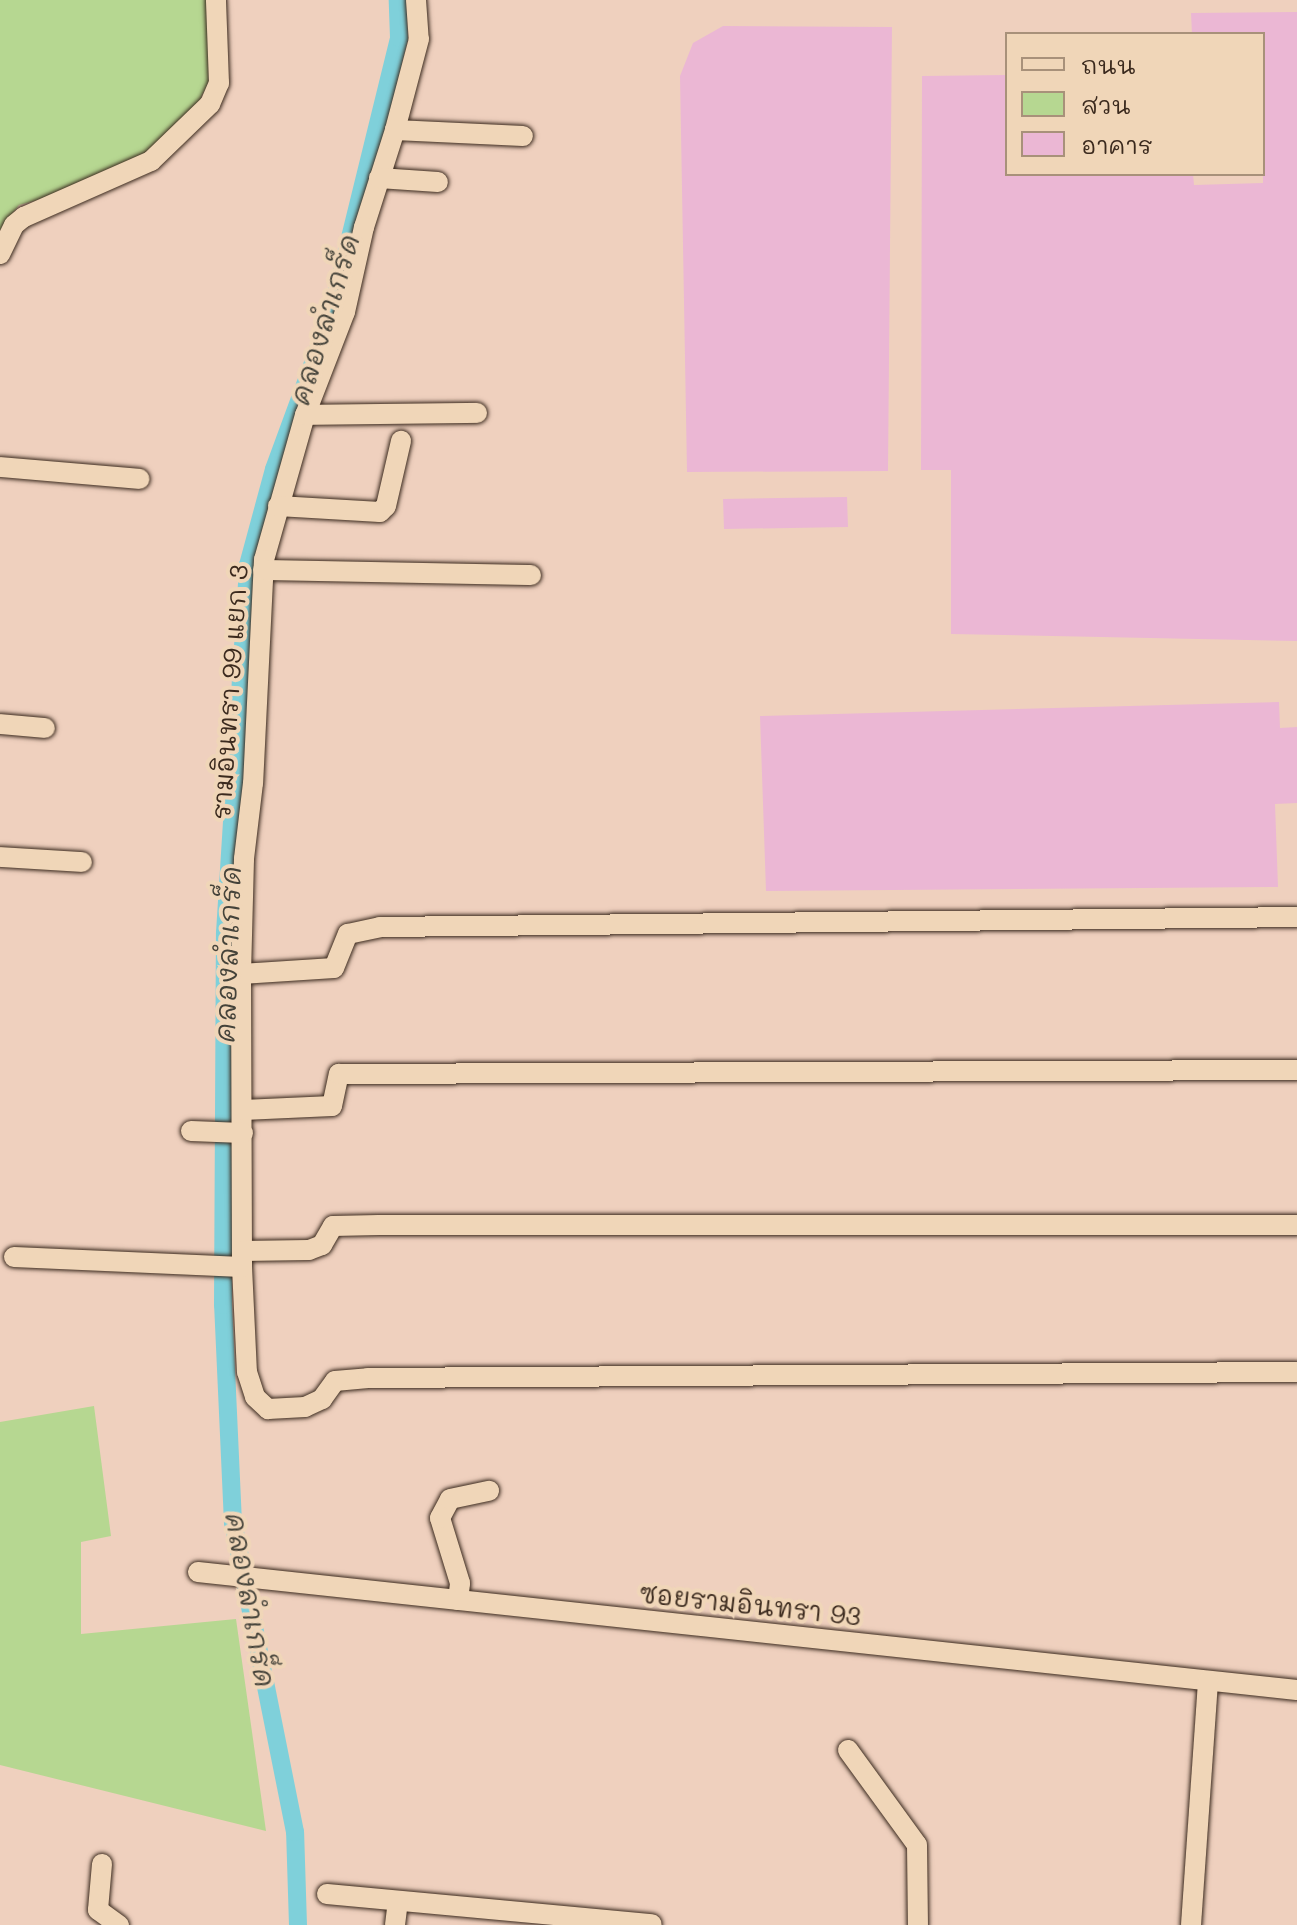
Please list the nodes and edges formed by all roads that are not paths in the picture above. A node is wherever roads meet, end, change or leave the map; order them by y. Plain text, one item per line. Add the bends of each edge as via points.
1 (216, 0) edge
2 (416, 0) edge
3 (395, 130) junction
4 (523, 136) dead end
5 (379, 178) junction
6 (438, 182) dead end
7 (0, 254) edge
8 (477, 413) dead end
9 (305, 415) junction
10 (401, 441) dead end
11 (0, 467) edge
12 (139, 479) dead end
13 (278, 506) junction
14 (263, 570) junction
15 (531, 575) dead end
16 (0, 724) edge
17 (45, 728) dead end
18 (0, 857) edge
19 (82, 862) dead end
20 (1297, 917) edge
21 (241, 974) junction
22 (1297, 1070) edge
23 (243, 1110) junction
24 (199, 1132) dead end
25 (238, 1133) junction
26 (1297, 1225) edge
27 (14, 1257) dead end
28 (238, 1262) junction
29 (1297, 1372) edge
30 (489, 1491) dead end
31 (208, 1573) dead end
32 (458, 1600) junction
33 (1208, 1682) junction
34 (1297, 1690) edge
35 (848, 1750) dead end
36 (102, 1864) dead end
37 (327, 1894) dead end
38 (398, 1901) junction
39 (119, 1925) edge
40 (395, 1925) edge
41 (657, 1925) edge
42 (918, 1925) edge
43 (1191, 1925) edge

1 - 7 street via 219,83 210,104 151,161 24,217 14,225
2 - 3 street, รามอินทรา 99 แยก 3 via 419,39
3 - 4 street
3 - 5 street, รามอินทรา 99 แยก 3
5 - 6 street
5 - 9 street, รามอินทรา 99 แยก 3 via 345,312
8 - 9 street
9 - 13 street, รามอินทรา 99 แยก 3
10 - 13 street via 380,512
11 - 12 street
13 - 14 street, รามอินทรา 99 แยก 3
14 - 15 street
14 - 21 street, รามอินทรา 99 แยก 3
16 - 17 street
18 - 19 street
20 - 21 street via 380,927 348,934 334,968
21 - 23 street, รามอินทรา 99 แยก 3
22 - 23 street via 339,1074 332,1106
23 - 25 street, รามอินทรา 99 แยก 3
24 - 25 street
25 - 28 street, รามอินทรา 99 แยก 3
26 - 28 street via 333,1226 322,1245 309,1250
27 - 28 street via 208,1267
28 - 29 street, รามอินทรา 99 แยก 3 via 247,1372 262,1406 305,1407 322,1399 335,1381 368,1378
30 - 32 street via 450,1499 440,1518 460,1583
31 - 32 street, ซอยรามอินทรา 93
32 - 33 street, ซอยรามอินทรา 93
33 - 34 street, ซอยรามอินทรา 93
33 - 43 street
35 - 42 street via 917,1845
36 - 39 street via 98,1910
37 - 38 street
38 - 40 street
38 - 41 street

